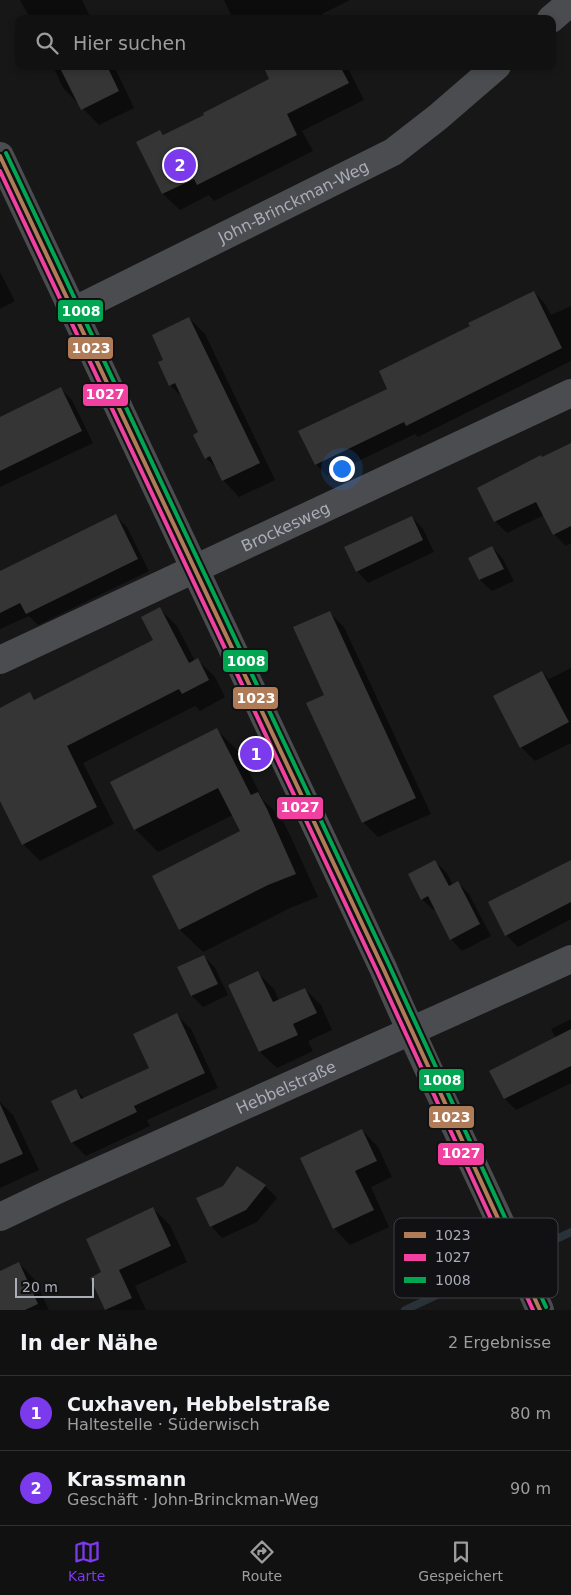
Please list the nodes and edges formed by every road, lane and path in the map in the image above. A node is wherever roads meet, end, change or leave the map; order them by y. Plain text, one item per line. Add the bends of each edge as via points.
1 (571, 2) edge
2 (556, 15) edge
3 (492, 70) edge
4 (0, 156) edge
5 (73, 311) junction
6 (571, 393) edge
7 (194, 568) junction
8 (0, 660) edge
9 (571, 959) edge
10 (410, 1032) junction
11 (0, 1217) edge
12 (499, 1218) edge
13 (535, 1298) edge
14 (540, 1310) edge

1 - 2 street
3 - 5 street, John-Brinckman-Weg via 393,152
4 - 5 street
5 - 7 street
6 - 7 street, Brockesweg
7 - 8 street, Brockesweg
7 - 10 street via 383,968
9 - 10 street, Hebbelstraße
10 - 11 street, Hebbelstraße
10 - 12 street
13 - 14 street

